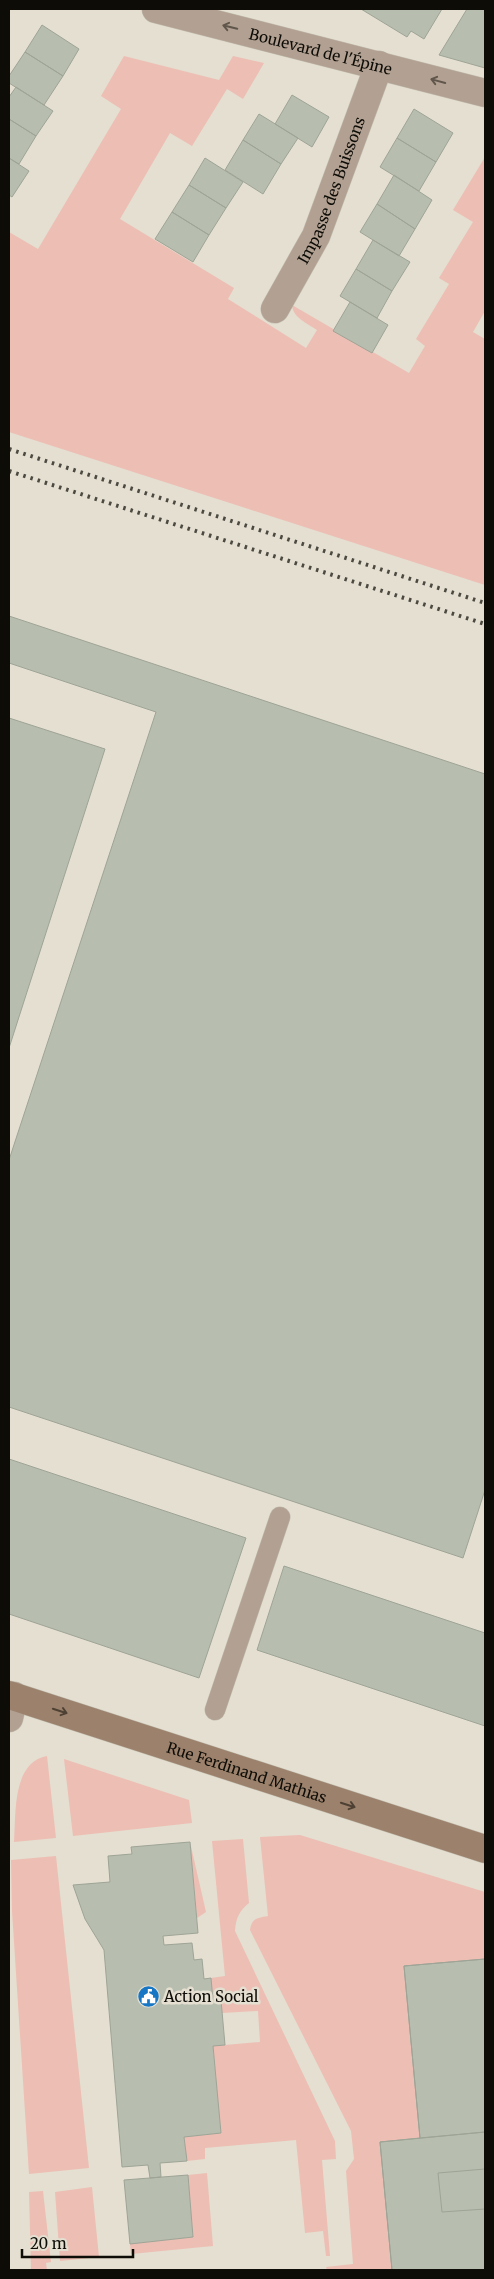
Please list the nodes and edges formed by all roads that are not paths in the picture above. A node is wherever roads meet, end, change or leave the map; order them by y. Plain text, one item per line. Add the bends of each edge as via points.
1 (156, 9) edge
2 (379, 65) junction
3 (485, 93) edge
4 (275, 309) dead end
5 (280, 1517) dead end
6 (10, 1703) edge
7 (215, 1710) dead end
8 (485, 1849) edge

2 -> 1 street, Boulevard de l'Épine
3 -> 2 street, Boulevard de l'Épine
2 - 4 street, Impasse des Buissons via 316,236
5 - 7 lane
6 -> 8 street, Rue Ferdinand Mathias

